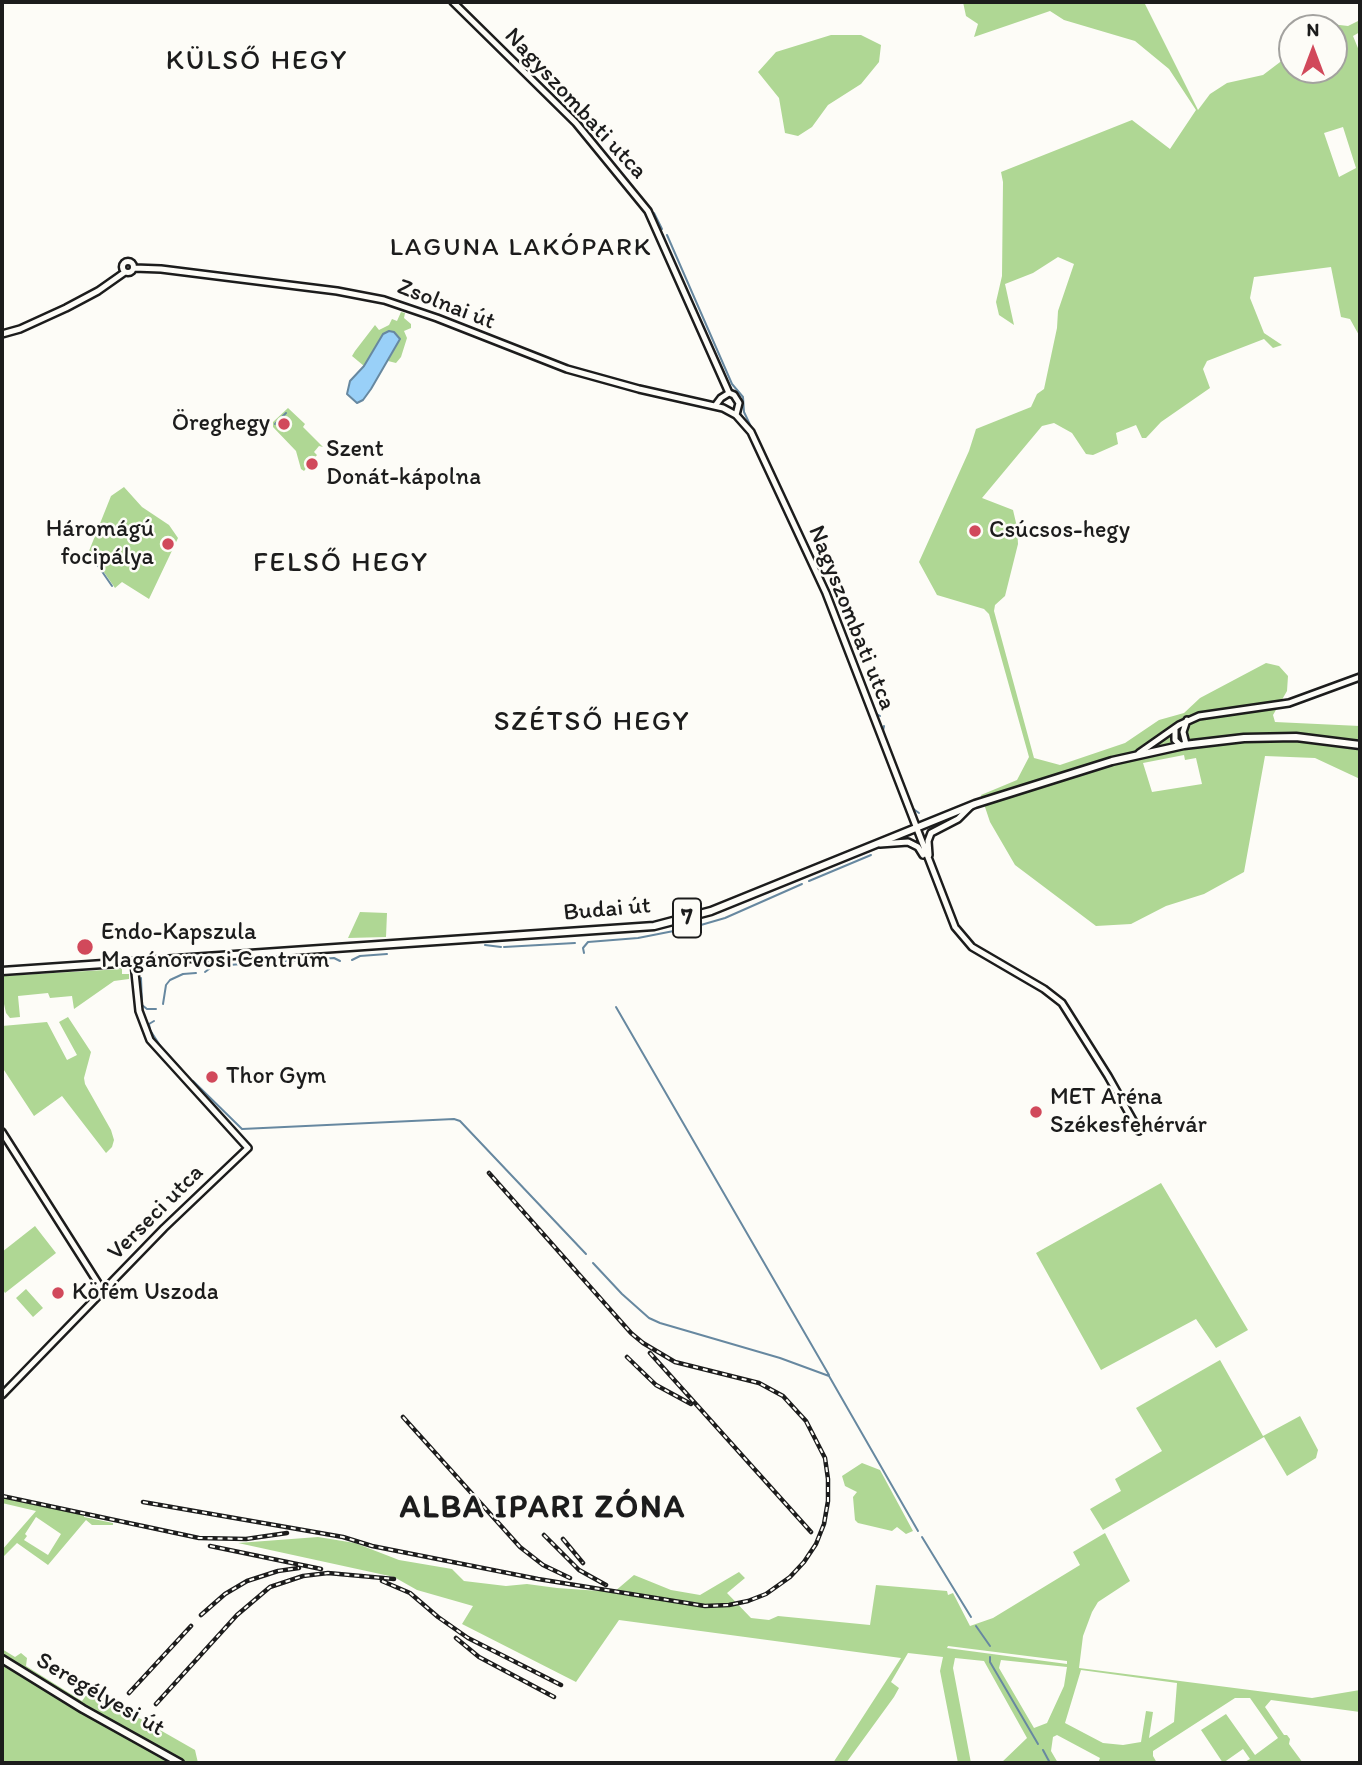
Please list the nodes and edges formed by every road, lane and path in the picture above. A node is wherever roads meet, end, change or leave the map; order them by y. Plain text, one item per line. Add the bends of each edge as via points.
1 (453, 2) edge
2 (2, 334) edge
3 (729, 393) junction
4 (715, 406) junction
5 (736, 415) junction
6 (1360, 677) edge
7 (1187, 720) junction
8 (1175, 728) junction
9 (1183, 745) junction
10 (1360, 745) edge
11 (1133, 756) junction
12 (974, 804) junction
13 (916, 828) junction
14 (869, 846) junction
15 (930, 866) junction
16 (134, 962) junction
17 (2, 971) edge
18 (1139, 1131) dead end
19 (2, 1132) edge
20 (103, 1291) junction
21 (2, 1395) edge
22 (2, 1660) edge
23 (180, 1763) edge

1 - 3 street, Nagyszombati utca via 576,123 644,205
2 - 4 street, Zsolnai út via 99,291 125,272 124,263 130,262 134,268 384,300 567,369
3 - 4 street
3 - 5 street, Nagyszombati utca via 738,403
4 - 5 street, Zsolnai út
5 - 13 street, Nagyszombati utca via 751,432 820,580
6 - 7 street via 1289,704 1214,712
7 - 8 street
7 - 9 street
8 - 9 street via 1175,740
8 - 11 street
9 - 10 main road, 7 via 1281,737
9 - 11 main road, Budai út / 7
11 - 12 main road, Budai út / 7
12 - 13 main road, Budai út / 7
12 - 15 street via 931,833 927,844
13 - 14 main road, Budai út / 7
13 - 15 street, Nagyszombati utca
14 - 15 street via 911,842
14 - 16 main road, Budai út / 7 via 711,911 654,926
15 - 18 street, Nagyszombati utca via 961,937 1062,1003
16 - 17 main road, Budai út / 7
16 - 20 street, Verseci utca via 139,1011 150,1040 248,1148
19 - 20 street
20 - 21 street, Verseci utca
22 - 23 main road, Seregélyesi út

